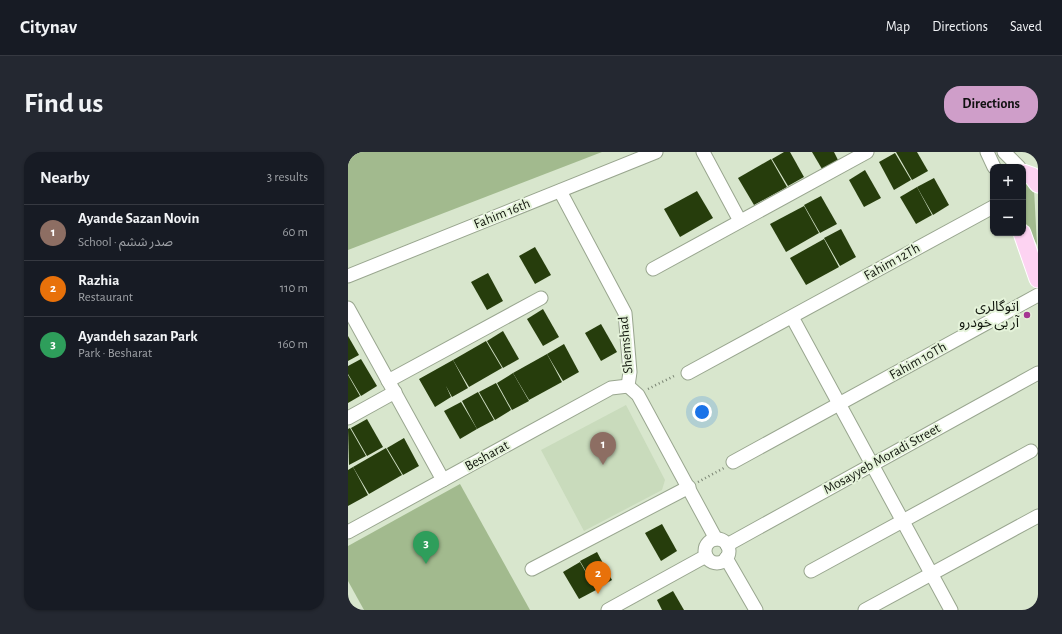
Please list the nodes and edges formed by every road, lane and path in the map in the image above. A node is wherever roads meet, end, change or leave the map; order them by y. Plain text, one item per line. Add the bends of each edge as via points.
1 (656, 152) edge
2 (703, 152) edge
3 (866, 152) edge
4 (987, 152) edge
5 (1004, 152) edge
6 (993, 164) edge
7 (1015, 164) edge
8 (1026, 173) edge
9 (1038, 184) edge
10 (560, 191) junction
11 (990, 209) edge
12 (740, 221) junction
13 (1023, 236) edge
14 (653, 269) dead end
15 (348, 276) edge
16 (1038, 279) edge
17 (1038, 295) edge
18 (541, 298) dead end
19 (349, 312) edge
20 (792, 317) junction
21 (1038, 373) edge
22 (688, 374) joint
23 (628, 386) junction
24 (392, 387) junction
25 (638, 395) junction
26 (839, 404) junction
27 (348, 418) edge
28 (1031, 451) dead end
29 (733, 462) joint
30 (872, 464) junction
31 (442, 480) junction
32 (689, 487) junction
33 (1038, 516) edge
34 (903, 521) junction
35 (348, 532) edge
36 (722, 542) junction
37 (706, 556) junction
38 (726, 558) junction
39 (532, 569) dead end
40 (810, 571) dead end
41 (932, 574) junction
42 (608, 610) edge
43 (756, 610) edge
44 (865, 610) edge
45 (951, 610) edge

1 - 10 street, Fahim 16th
2 - 12 street
3 - 12 street
4 - 6 street
5 - 7 street
8 - 9 main road
10 - 15 street, Fahim 16th
10 - 23 street, Shemshad via 625,313 630,372
11 - 20 street, Fahim 12Th
12 - 14 street
13 - 16 main road
17 - 26 street, Fahim 10Th
18 - 24 street
19 - 24 street
20 - 22 street, Fahim 12Th
20 - 26 street
21 - 30 street, Mosayyeb Moradi Street
22 - 25 path via 672,376
23 - 25 street, Shemshad
23 - 31 street, Besharat via 611,388
24 - 27 street
24 - 31 street
25 - 32 street, Shemshad
26 - 29 street, Fahim 10Th
26 - 30 street
28 - 34 street
29 - 32 path
30 - 34 street
30 - 36 street, Mosayyeb Moradi Street
31 - 35 street, Besharat
32 - 36 street, Shemshad
32 - 39 street
33 - 41 street
34 - 40 street
34 - 41 street
36 - 37 street via 707,542 704,552
36 - 38 street via 728,554
37 - 38 street via 718,563
37 - 42 street
38 - 43 street
41 - 44 street
41 - 45 street

